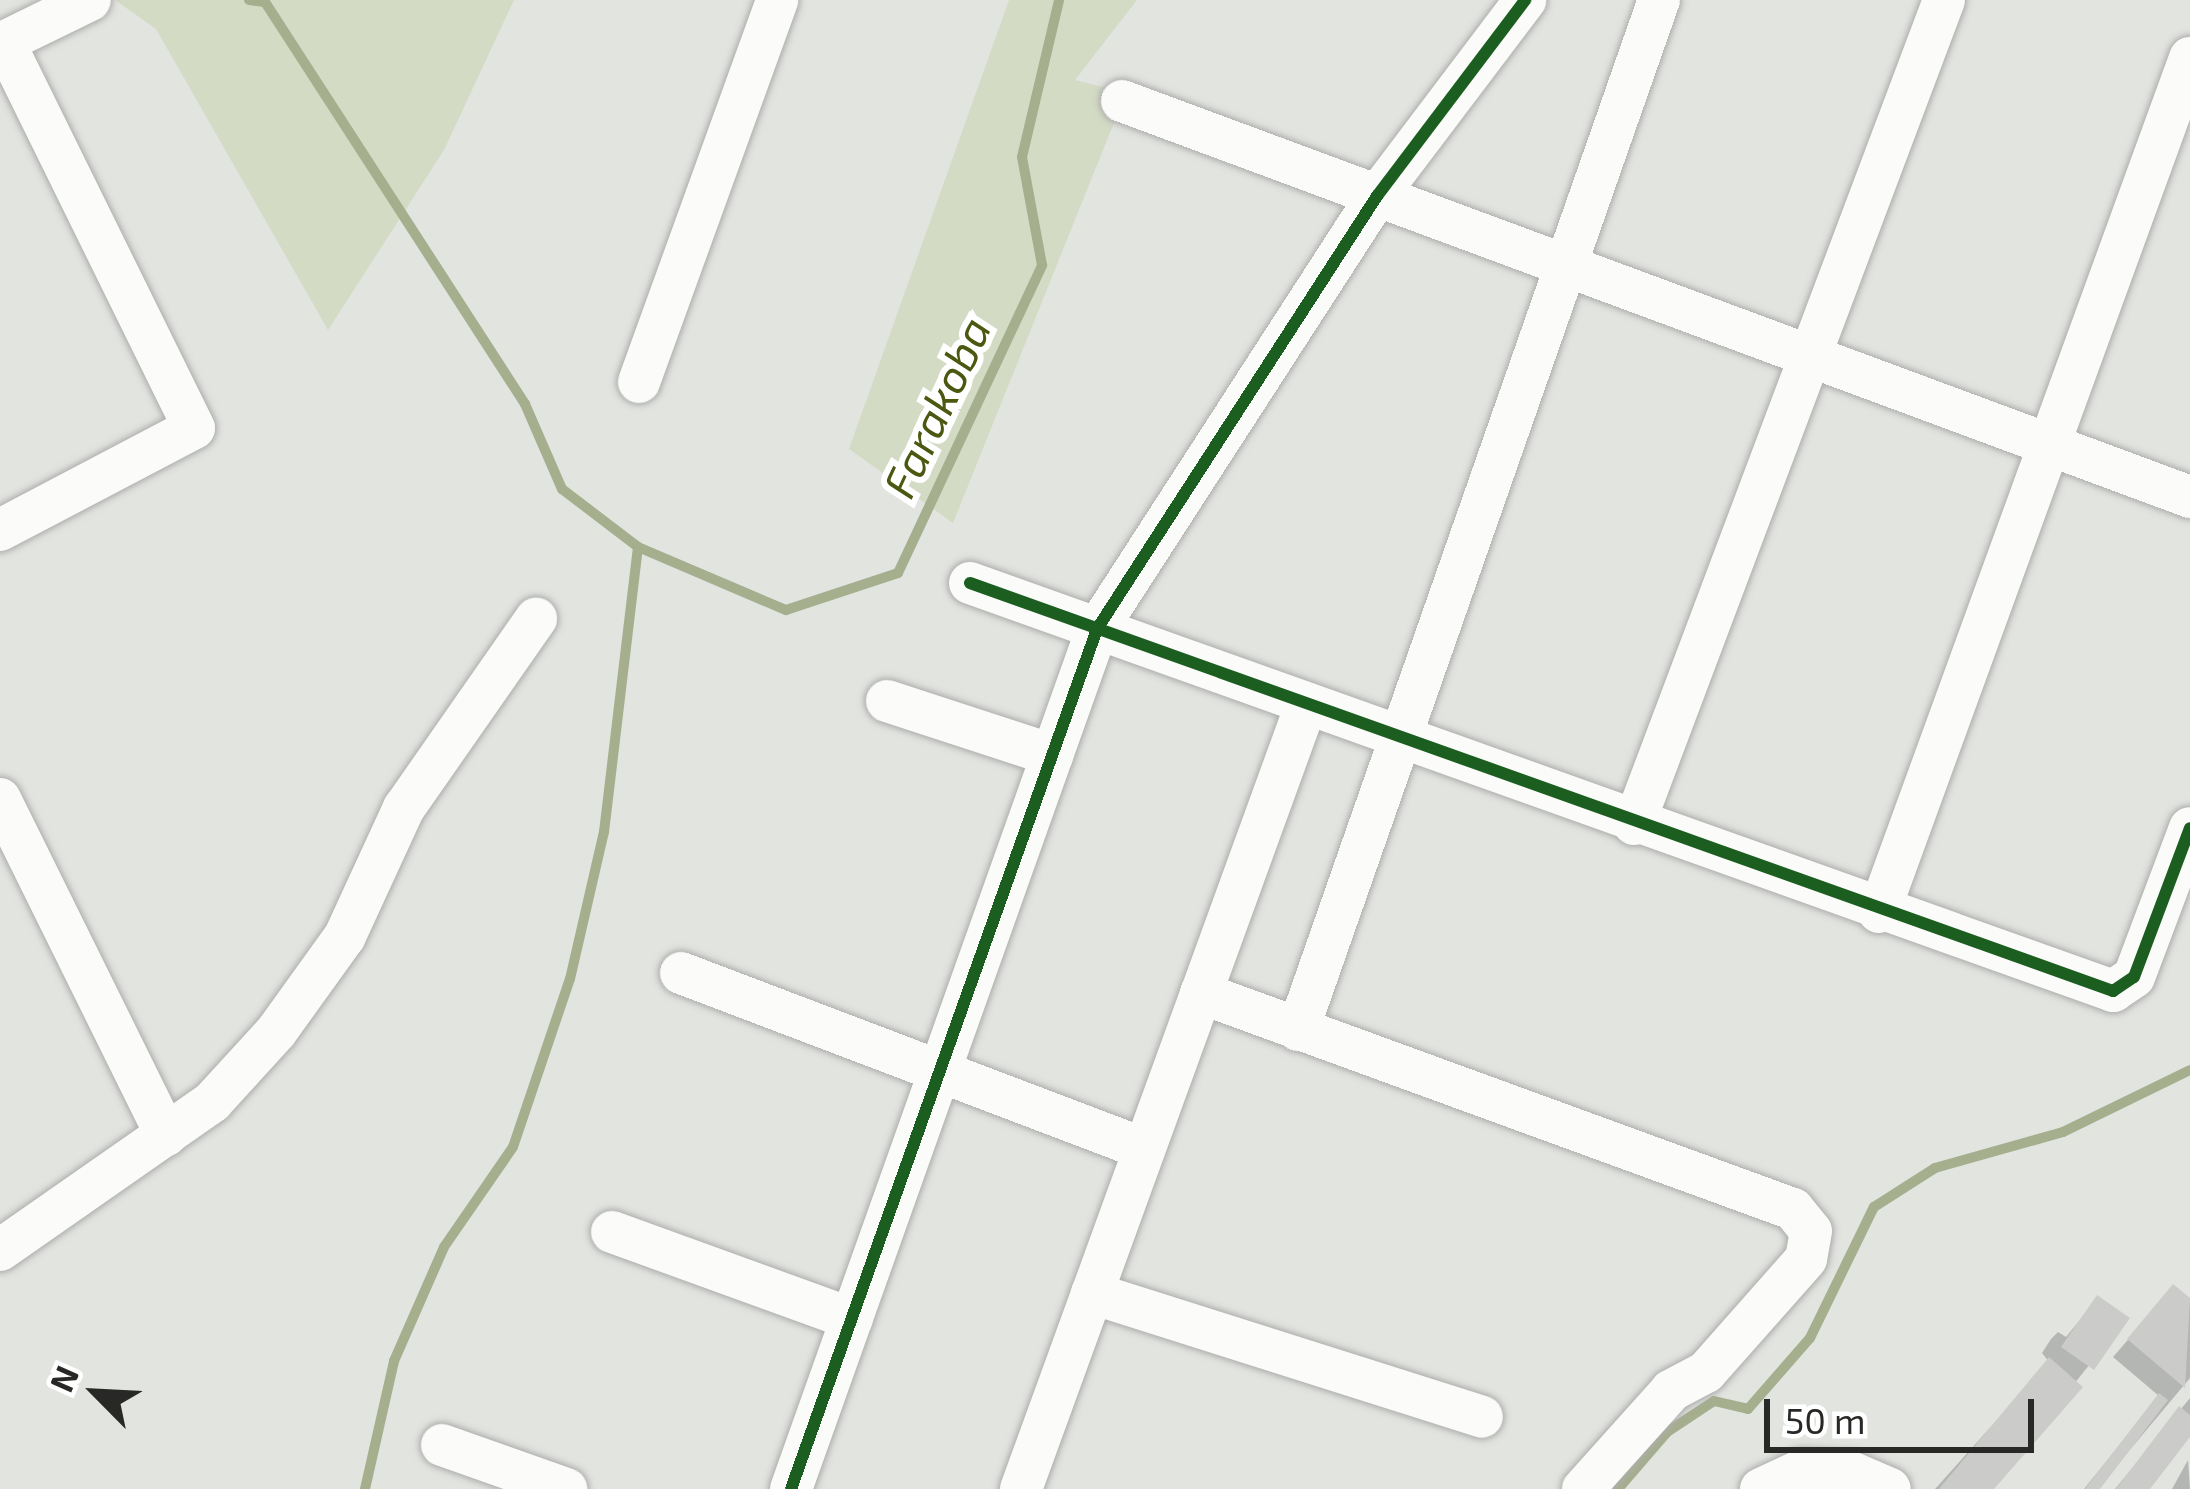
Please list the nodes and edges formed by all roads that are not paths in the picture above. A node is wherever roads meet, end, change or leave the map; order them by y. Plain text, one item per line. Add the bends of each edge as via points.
1 (90, 0) edge
2 (777, 0) edge
3 (1525, 0) edge
4 (1659, 0) edge
5 (1944, 0) edge
6 (2, 43) edge
7 (2190, 58) edge
8 (1122, 101) dead end
9 (1377, 196) junction
10 (1567, 268) junction
11 (1809, 359) junction
12 (639, 382) dead end
13 (2048, 446) junction
14 (2190, 497) edge
15 (0, 530) edge
16 (970, 583) dead end
17 (536, 619) dead end
18 (1096, 629) junction
19 (886, 701) dead end
20 (1306, 705) junction
21 (1400, 739) junction
22 (1052, 755) junction
23 (0, 799) edge
24 (1634, 824) junction
25 (2190, 828) edge
26 (2179, 895) edge
27 (1879, 912) junction
28 (681, 973) dead end
29 (1201, 993) junction
30 (1298, 1030) junction
31 (939, 1074) junction
32 (166, 1135) junction
33 (1144, 1149) junction
34 (612, 1232) dead end
35 (0, 1250) edge
36 (1092, 1293) junction
37 (852, 1318) junction
38 (1482, 1417) dead end
39 (442, 1444) dead end
40 (566, 1489) edge
41 (791, 1489) edge
42 (1021, 1489) edge
43 (1583, 1489) edge
44 (1761, 1489) edge
45 (1889, 1489) edge

1 - 6 street
2 - 12 street
3 - 9 street
4 - 10 street
5 - 11 street
6 - 15 street via 194,428
7 - 13 street
8 - 9 street
9 - 10 street
9 - 18 street
10 - 11 street
10 - 21 street
11 - 13 street
11 - 24 street
13 - 14 street
13 - 27 street
16 - 18 street
17 - 32 street via 404,808 345,937 277,1032 212,1102
18 - 20 street
18 - 22 street
19 - 22 street
20 - 21 street
20 - 29 street
21 - 24 street
21 - 30 street
22 - 31 street
23 - 32 street
24 - 27 street
25 - 26 street
26 - 27 street via 2134,977 2113,991
28 - 31 street
29 - 30 street
29 - 33 street
30 - 43 street via 1793,1209 1810,1231 1806,1259 1706,1372 1671,1391
31 - 33 street
31 - 37 street
32 - 35 street
33 - 36 street
34 - 37 street
36 - 38 street
36 - 42 street
37 - 41 street
39 - 40 street
44 - 45 street via 1802,1470 1853,1473

